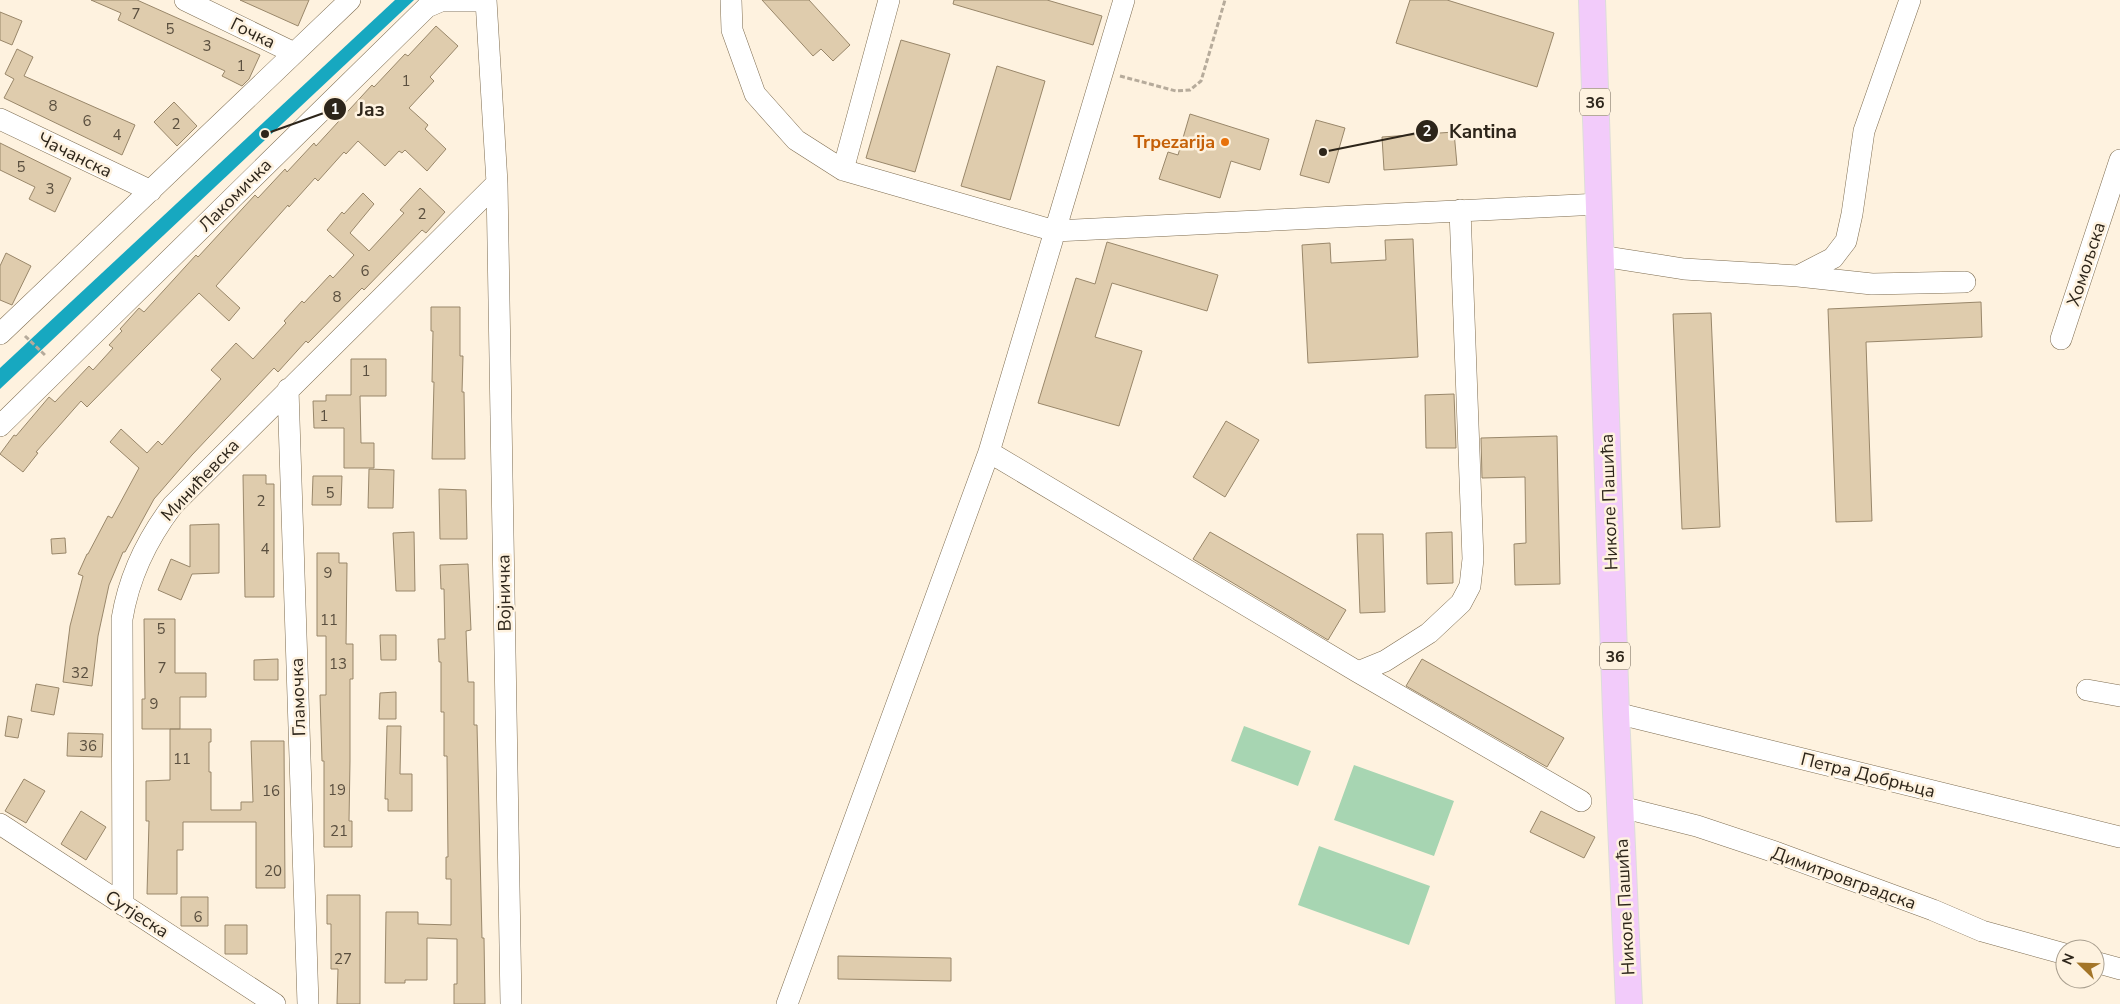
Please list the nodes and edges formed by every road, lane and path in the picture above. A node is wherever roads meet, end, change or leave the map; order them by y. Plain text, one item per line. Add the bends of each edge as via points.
1 (186, 0) edge
2 (350, 0) edge
3 (486, 0) edge
4 (731, 0) edge
5 (889, 0) edge
6 (1124, 0) edge
7 (1225, 0) edge
8 (1592, 0) edge
9 (1910, 0) edge
10 (294, 53) junction
11 (1103, 72) junction
12 (0, 119) edge
13 (2120, 160) edge
14 (843, 170) junction
15 (498, 183) junction
16 (151, 191) junction
17 (1598, 204) junction
18 (1460, 210) junction
19 (1056, 231) junction
20 (1601, 256) junction
21 (1798, 276) junction
22 (1965, 282) dead end
23 (1, 333) edge
24 (2060, 339) dead end
25 (29, 340) dead end
26 (41, 351) dead end
27 (288, 389) junction
28 (0, 426) edge
29 (989, 452) junction
30 (1358, 672) junction
31 (2087, 690) dead end
32 (2120, 696) edge
33 (1616, 712) junction
34 (1581, 801) dead end
35 (1621, 807) junction
36 (0, 824) edge
37 (2120, 837) edge
38 (123, 905) junction
39 (2055, 951) edge
40 (2105, 965) edge
41 (2120, 969) edge
42 (275, 1004) edge
43 (308, 1004) edge
44 (511, 1004) edge
45 (788, 1004) edge
46 (1629, 1004) edge

1 - 10 street, Гочка
2 - 10 street
3 - 15 street, Војничка
3 - 28 street, Лакомичка via 441,1 427,7
4 - 14 street via 732,30 755,94 796,140
5 - 14 street
6 - 11 street
7 - 11 path via 1201,81 1190,90 1176,91
8 - 17 main road, Николе Пашића / 36
9 - 21 street via 1864,131 1846,241 1834,258
10 - 16 street
11 - 19 street
12 - 16 street, Чачанска
13 - 24 street, Хомољска
14 - 19 street
15 - 27 street, Минићевска
15 - 44 street, Војничка
16 - 23 street
17 - 18 street
17 - 20 main road, Николе Пашића / 36
18 - 19 street
18 - 30 street via 1473,559 1470,586 1461,603 1429,633 1386,661
19 - 29 street
20 - 21 street via 1684,269
20 - 33 main road, Николе Пашића / 36
21 - 22 street via 1872,284
25 - 26 path
27 - 38 street, Минићевска via 173,504 148,543 131,581 122,619
27 - 43 street, Гламочка
29 - 30 street
29 - 45 street
30 - 34 street
31 - 32 street
33 - 35 main road, Николе Пашића / 36
33 - 37 street, Петра Добрњца
35 - 39 street, Димитровградска via 1697,826 1933,910 1982,931
35 - 46 main road, Николе Пашића / 36
36 - 38 street, Сутјеска
38 - 42 street, Сутјеска
40 - 41 street

